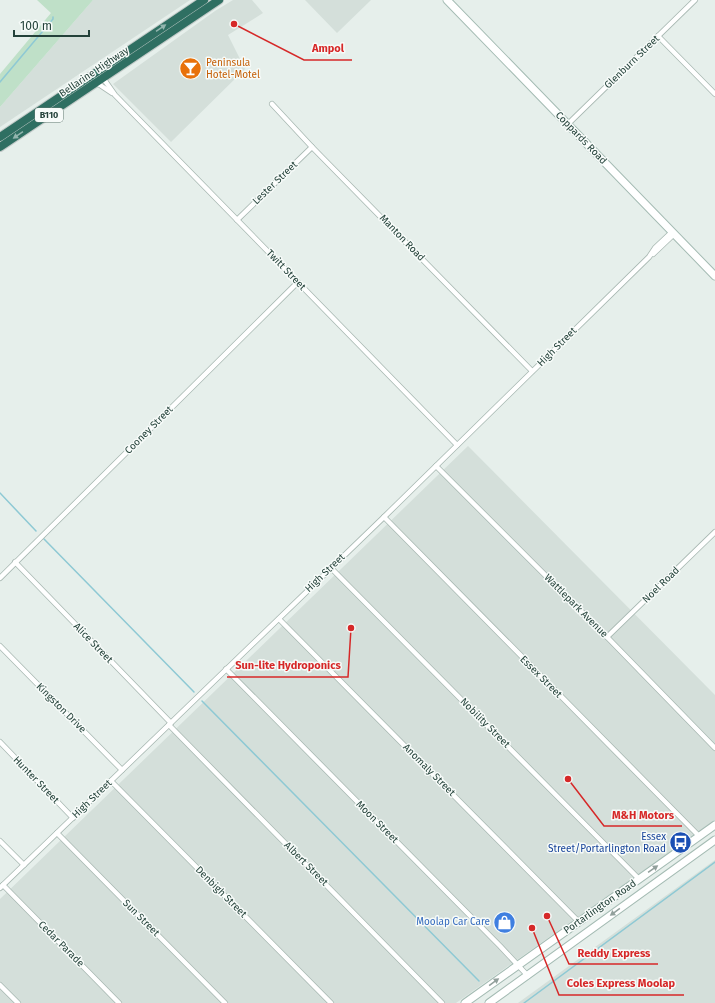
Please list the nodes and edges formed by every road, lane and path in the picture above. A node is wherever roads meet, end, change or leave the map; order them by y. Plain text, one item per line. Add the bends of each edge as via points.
1 (204, 0) edge
2 (219, 0) edge
3 (447, 0) edge
4 (695, 0) edge
5 (658, 36) junction
6 (98, 78) junction
7 (715, 94) edge
8 (272, 104) dead end
9 (568, 124) junction
10 (0, 137) edge
11 (0, 147) edge
12 (312, 147) junction
13 (237, 220) junction
14 (673, 233) junction
15 (715, 276) edge
16 (298, 282) junction
17 (532, 372) junction
18 (457, 445) junction
19 (436, 466) junction
20 (384, 517) junction
21 (715, 532) edge
22 (15, 562) junction
23 (331, 568) junction
24 (0, 578) edge
25 (279, 619) junction
26 (607, 637) junction
27 (0, 646) edge
28 (226, 669) junction
29 (170, 724) junction
30 (0, 742) edge
31 (715, 748) edge
32 (122, 770) junction
33 (111, 781) junction
34 (73, 818) junction
35 (715, 825) edge
36 (56, 833) junction
37 (699, 836) junction
38 (715, 840) edge
39 (0, 841) edge
40 (24, 865) junction
41 (639, 879) junction
42 (1, 886) edge
43 (579, 922) junction
44 (518, 965) junction
45 (528, 976) junction
46 (0, 985) edge
47 (18, 1003) edge
48 (119, 1003) edge
49 (225, 1003) edge
50 (331, 1003) edge
51 (442, 1003) edge
52 (465, 1003) edge
53 (490, 1003) edge

6 -> 1 highway, Bellarine Highway / B110
2 - 6 highway, Bellarine Highway / B110
3 - 9 main road, Coppards Road
4 - 5 street, Glenburn Street
5 - 7 street
5 - 9 street, Glenburn Street
6 - 10 highway, Bellarine Highway / B110
6 -> 11 highway, Bellarine Highway / B110
6 - 13 street, Twitt Street
8 - 12 street, Manton Road
9 - 14 main road, Coppards Road
12 - 13 street, Lester Street
12 - 17 street, Manton Road
13 - 16 street, Twitt Street
14 - 15 main road, Coppards Road
14 - 17 street, High Street via 658,251
16 - 18 street, Twitt Street
16 - 22 street, Cooney Street
17 - 18 street, High Street
18 - 19 street, High Street
19 - 20 street, High Street
19 - 26 street, Wattlepark Avenue
20 - 23 street, High Street
20 - 37 street, Essex Street
21 - 26 street, Noel Road
22 - 24 street, Cooney Street
22 - 29 street, Alice Street
23 - 25 street, High Street
23 - 41 street, Nobility Street
25 - 28 street, High Street
25 - 43 street, Anomaly Street
26 - 31 street, Wattlepark Avenue
27 - 32 street, Kingston Drive
28 - 29 street, High Street
28 - 44 street, Moon Street
29 - 32 street, High Street
29 - 51 street, Albert Street
30 - 34 street, Hunter Street
32 - 33 street, High Street
33 - 34 street, High Street
33 - 50 street, Denbigh Street
34 - 36 street, High Street
35 - 37 main road, Portarlington Road
36 - 40 street, High Street
36 - 49 street, Sun Street
41 -> 37 main road, Portarlington Road
38 -> 45 main road, Portarlington Road
39 - 40 street
40 - 42 street, High Street
41 - 43 main road, Portarlington Road
42 - 48 street, Cedar Parade
43 - 44 main road, Portarlington Road
44 - 45 street, Moon Street
52 -> 44 main road, Portarlington Road
45 - 53 main road, Portarlington Road
46 - 47 street

